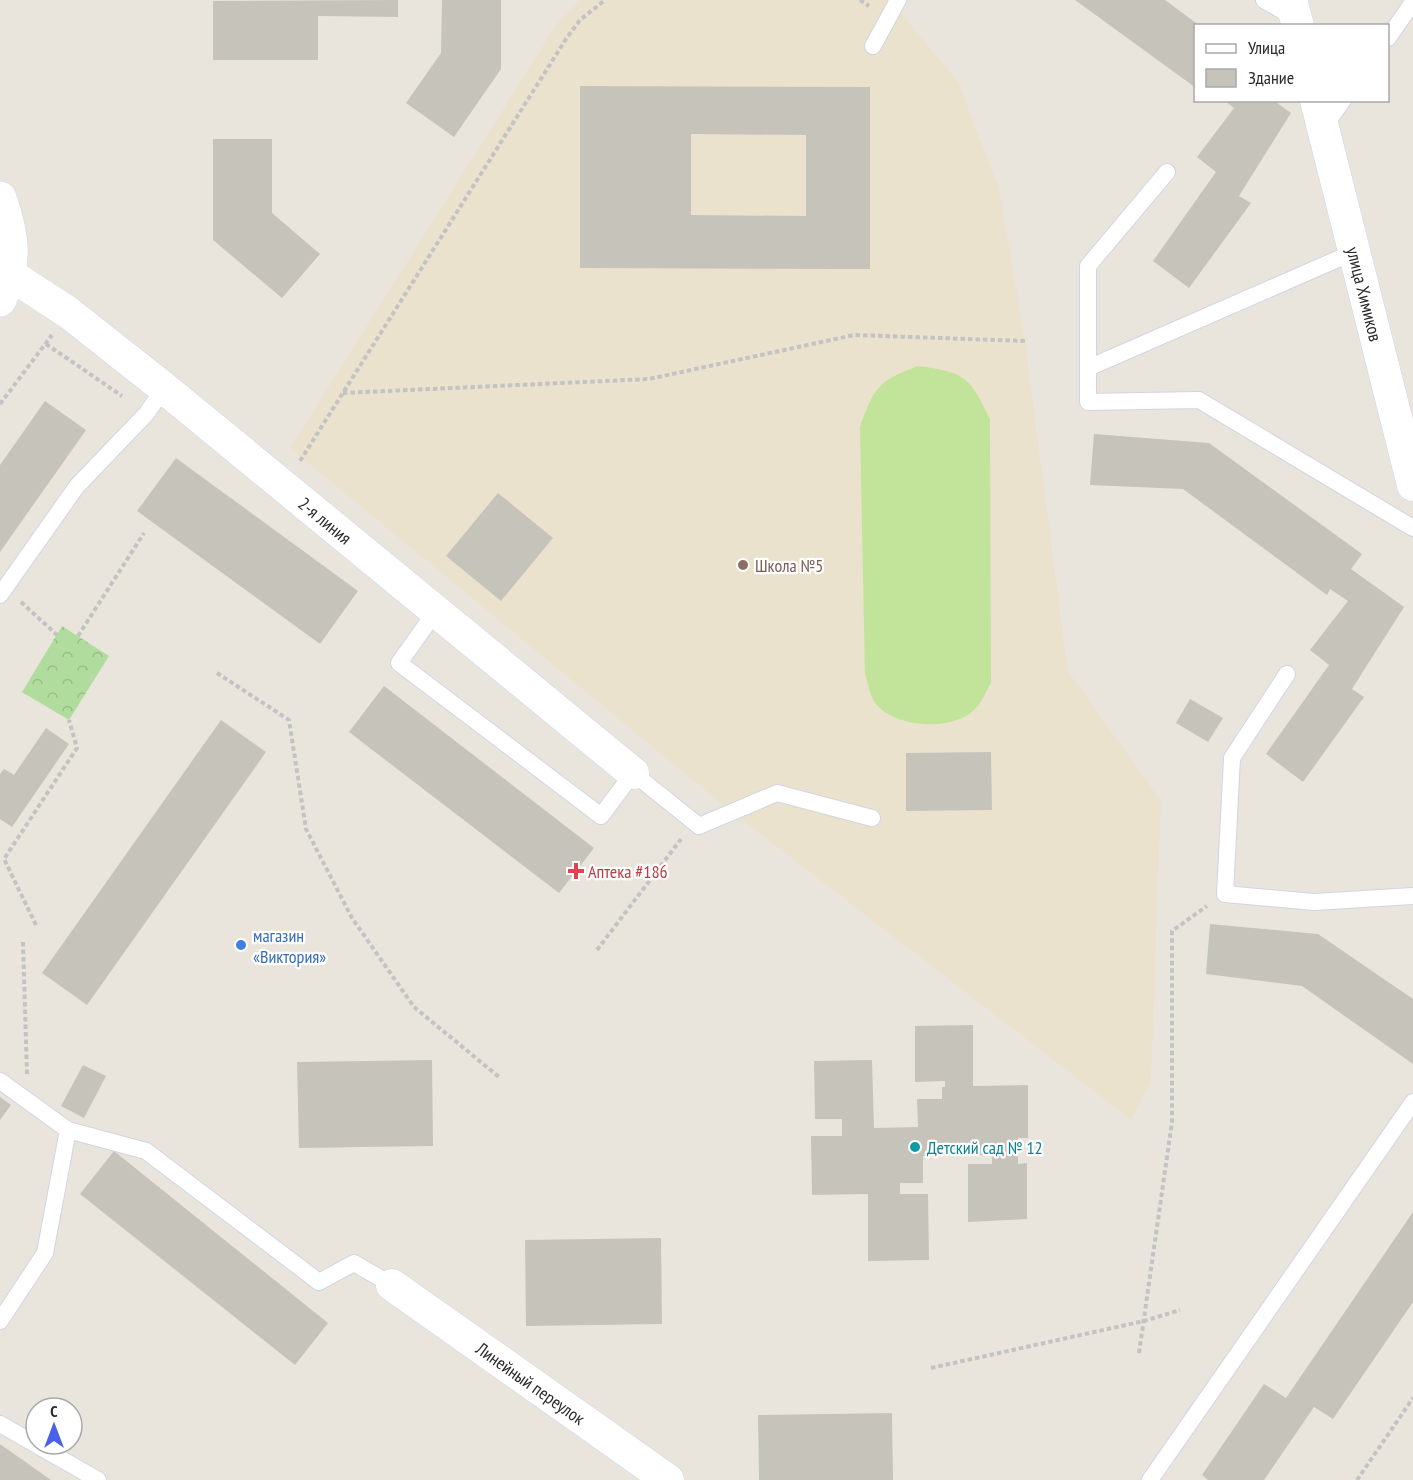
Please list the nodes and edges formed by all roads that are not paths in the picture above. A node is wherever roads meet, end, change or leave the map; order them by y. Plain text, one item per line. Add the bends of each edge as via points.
1 (898, 0) edge
2 (1264, 0) edge
3 (1413, 2) edge
4 (1295, 15) edge
5 (1389, 37) edge
6 (873, 46) dead end
7 (1340, 102) edge
8 (1320, 114) edge
9 (1167, 172) dead end
10 (0, 198) edge
11 (1354, 252) junction
12 (6, 288) edge
13 (1088, 368) junction
14 (164, 388) junction
15 (1413, 485) edge
16 (1413, 528) edge
17 (2, 591) edge
18 (436, 611) junction
19 (1287, 674) dead end
20 (633, 773) junction
21 (872, 818) dead end
22 (1413, 896) edge
23 (0, 1081) edge
24 (1413, 1102) edge
25 (68, 1130) junction
26 (392, 1285) joint
27 (0, 1321) edge
28 (0, 1424) edge
29 (98, 1480) edge
30 (668, 1480) edge
31 (1150, 1480) edge

1 - 6 lane
2 - 4 lane
3 - 5 lane
7 - 8 lane
8 - 11 street, улица Химиков
9 - 13 lane via 1088,266
10 - 12 street via 10,228
11 - 13 lane
11 - 15 street, улица Химиков
12 - 14 street, 2-я линия via 69,313
13 - 16 lane via 1088,402 1199,400
14 - 17 lane via 147,413 77,486
14 - 18 street, 2-я линия
18 - 20 street, 2-я линия
18 - 20 lane via 399,663 601,816
19 - 22 lane via 1232,758 1225,894 1314,902
20 - 21 lane via 699,826 777,793
23 - 25 lane
24 - 31 lane
25 - 26 lane via 146,1150 319,1282 354,1263
25 - 27 lane via 45,1252
26 - 30 street, Линейный переулок
28 - 29 lane

